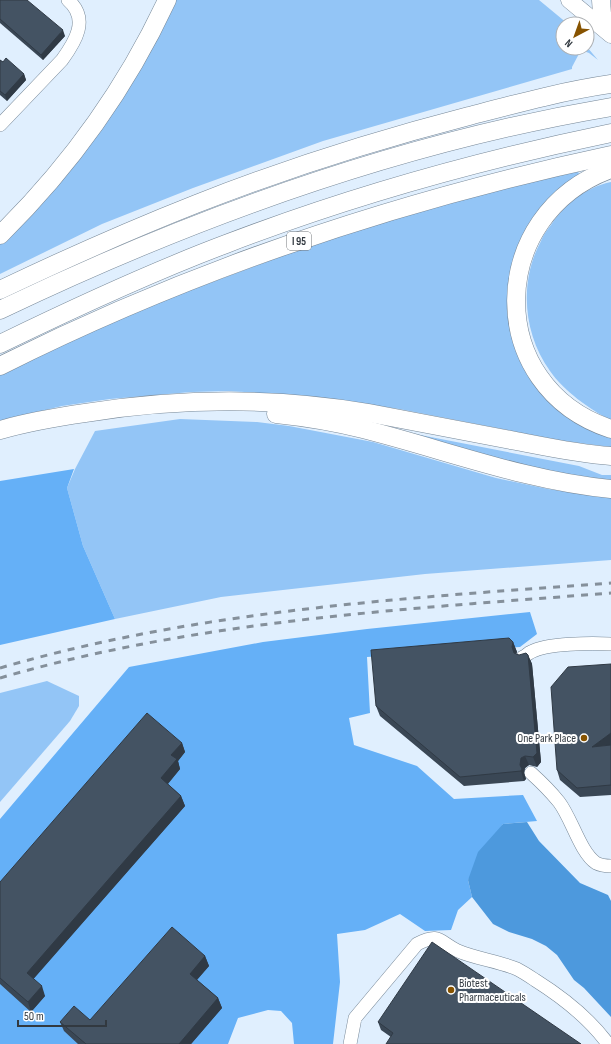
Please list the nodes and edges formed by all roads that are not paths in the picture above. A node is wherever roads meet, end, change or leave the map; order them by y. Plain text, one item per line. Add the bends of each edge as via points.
1 (68, 0) edge
2 (167, 0) edge
3 (569, 0) edge
4 (601, 0) edge
5 (611, 32) edge
6 (611, 35) edge
7 (608, 84) edge
8 (611, 107) edge
9 (0, 125) edge
10 (611, 133) edge
11 (611, 155) edge
12 (611, 169) edge
13 (0, 236) edge
14 (0, 290) edge
15 (0, 310) edge
16 (0, 344) edge
17 (0, 366) edge
18 (112, 408) junction
19 (611, 429) edge
20 (0, 430) edge
21 (611, 456) edge
22 (611, 489) edge
23 (611, 644) edge
24 (523, 657) edge
25 (531, 773) dead end
26 (611, 866) edge
27 (350, 1044) edge
28 (608, 1044) edge

1 - 9 street via 76,9 80,28 70,50
2 - 13 highway via 149,37 100,118 60,170
3 - 6 main road
4 - 5 highway via 602,14
7 - 14 highway via 444,123 280,173 197,203 118,236
8 - 15 highway via 569,114 450,142 318,180 158,239
10 - 16 highway via 454,170 309,214 155,273
11 - 17 highway, I 95 via 448,194 284,246 125,308
12 - 19 highway via 585,181 564,196 539,224 521,262 516,303 517,317 528,357 541,379 558,398 574,410
18 - 20 highway
18 - 21 highway via 196,401 318,406 563,450
18 - 22 highway via 163,412 242,411 314,419 362,429 528,475
23 - 24 street via 586,643 542,648
25 - 26 street via 559,802 588,854 596,863
27 - 28 street via 355,1018 417,944 428,939 437,939 458,951 518,970 548,988 576,1010

